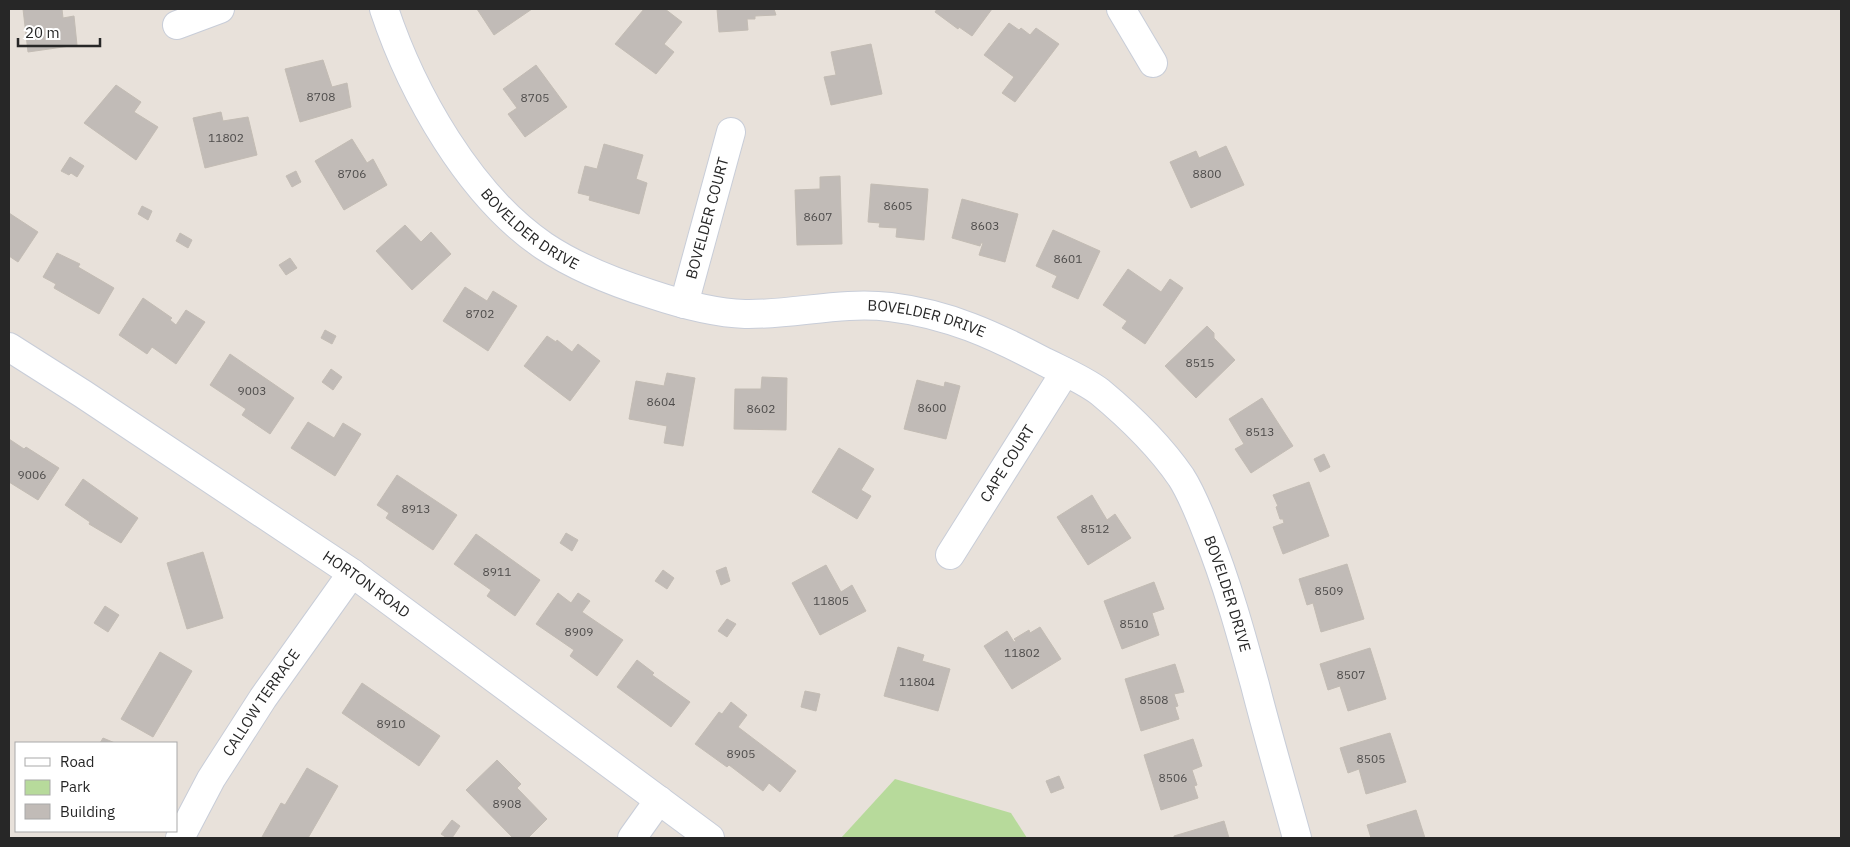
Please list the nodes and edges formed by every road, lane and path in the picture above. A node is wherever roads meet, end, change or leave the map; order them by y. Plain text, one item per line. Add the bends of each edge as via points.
1 (220, 9) edge
2 (384, 9) edge
3 (1121, 9) edge
4 (177, 25) dead end
5 (1153, 63) dead end
6 (731, 132) dead end
7 (684, 304) junction
8 (9, 347) edge
9 (1065, 372) junction
10 (950, 555) dead end
11 (352, 573) junction
12 (660, 800) junction
13 (180, 838) edge
14 (632, 838) edge
15 (710, 838) edge
16 (1297, 838) edge

1 - 4 street
2 - 7 street, BOVELDER DRIVE via 416,86 439,128 488,195 510,218 571,263 606,279
3 - 5 street
6 - 7 street, BOVELDER COURT
7 - 9 street, BOVELDER DRIVE via 743,314 877,306 919,311 952,319 995,336
8 - 11 street, HORTON ROAD
9 - 10 street, CAPE COURT
9 - 16 street, BOVELDER DRIVE via 1097,390 1158,448 1194,502 1237,617
11 - 12 street, HORTON ROAD
11 - 13 street, CALLOW TERRACE via 263,698 212,778
12 - 14 street
12 - 15 street, HORTON ROAD

